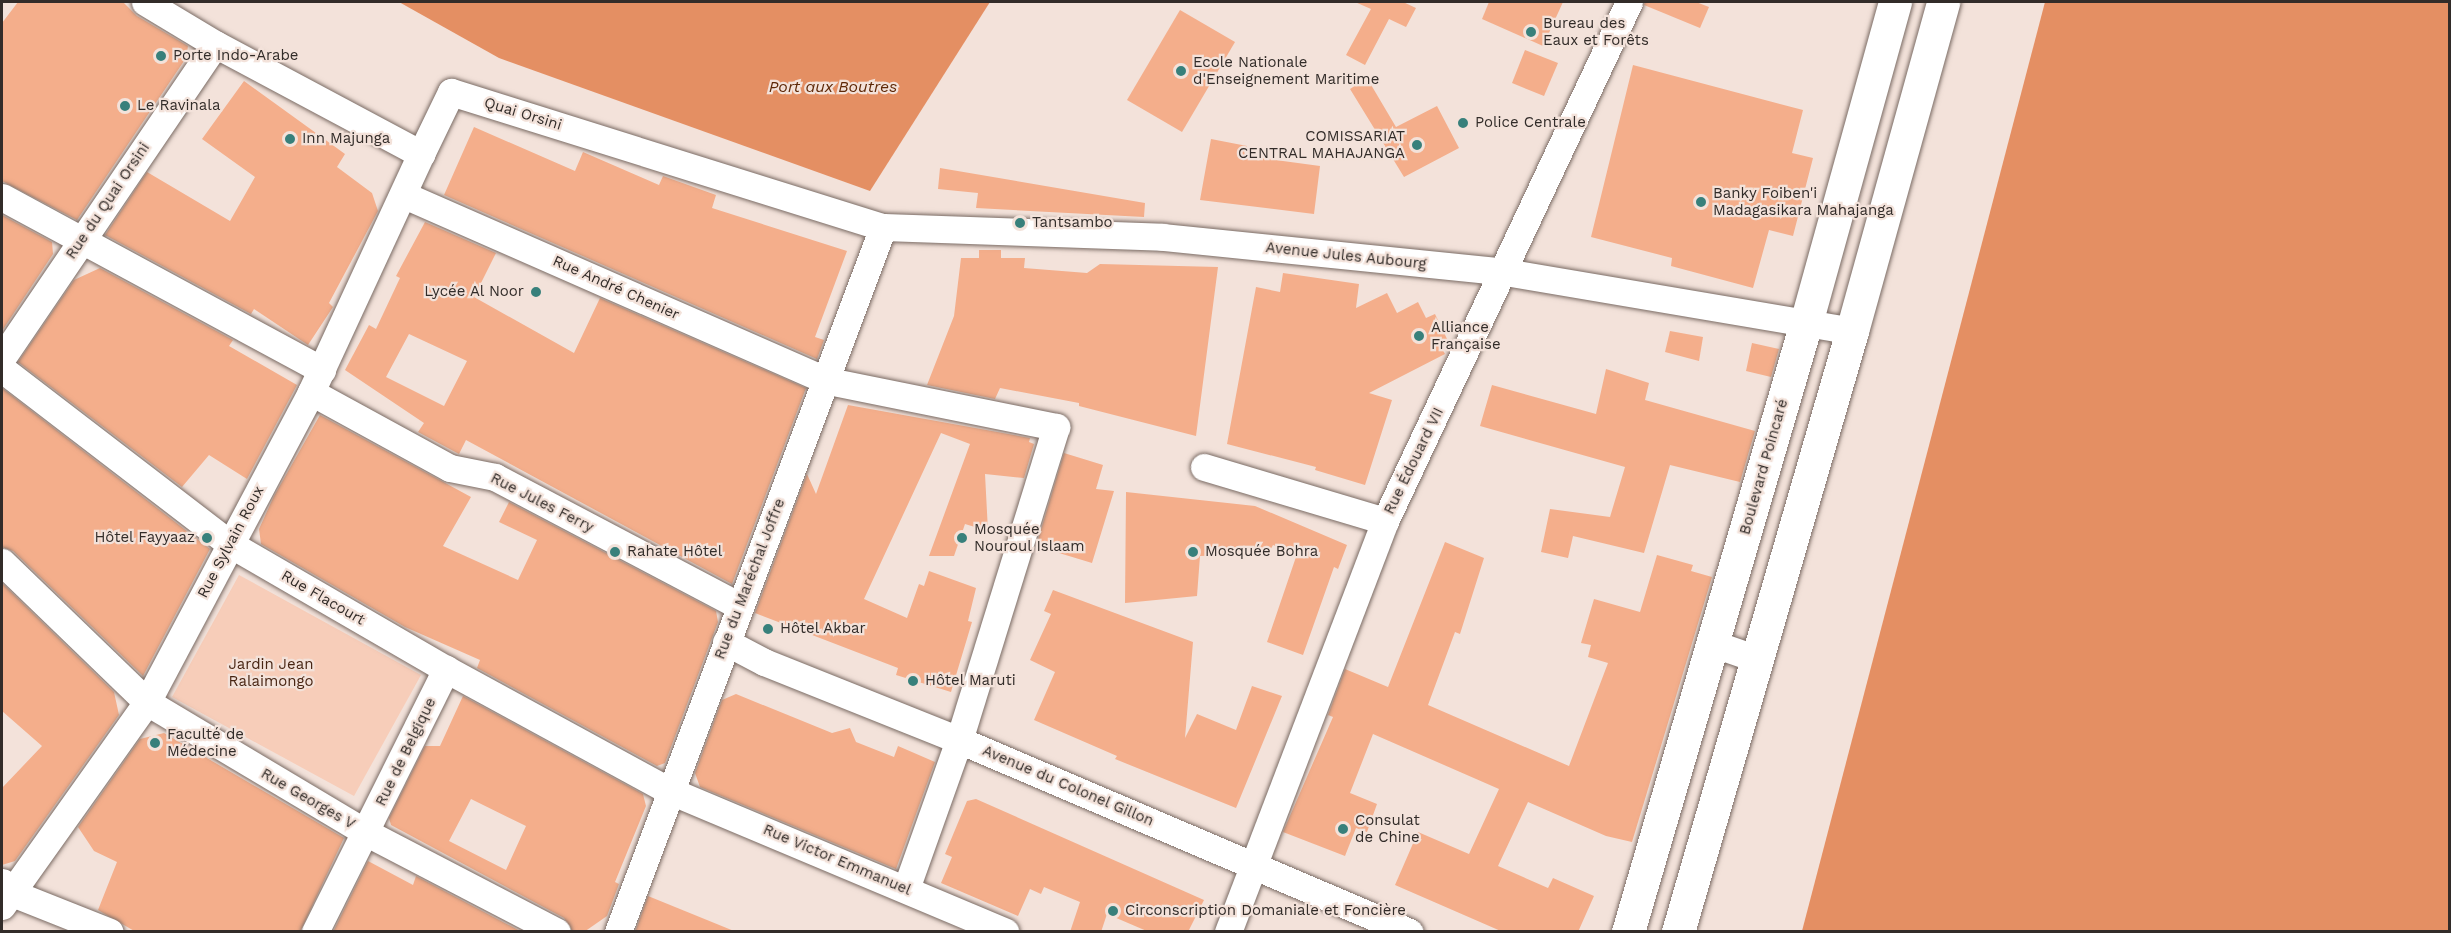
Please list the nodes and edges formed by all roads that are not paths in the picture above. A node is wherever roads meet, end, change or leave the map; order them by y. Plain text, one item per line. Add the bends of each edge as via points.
1 (145, 2) edge
2 (1629, 2) edge
3 (1895, 2) edge
4 (1943, 2) edge
5 (215, 44) junction
6 (421, 154) junction
7 (404, 195) junction
8 (2, 197) edge
9 (883, 226) junction
10 (82, 237) junction
11 (1505, 272) junction
12 (1806, 323) junction
13 (1852, 331) junction
14 (2, 358) edge
15 (2, 369) edge
16 (316, 381) junction
17 (828, 381) junction
18 (1204, 467) dead end
19 (1385, 520) junction
20 (230, 544) junction
21 (2, 562) edge
22 (740, 606) junction
23 (726, 642) junction
24 (1714, 644) junction
25 (1757, 659) junction
26 (446, 669) junction
27 (147, 702) junction
28 (959, 740) junction
29 (668, 790) junction
30 (367, 833) junction
31 (1251, 863) junction
32 (906, 889) junction
33 (5, 894) edge
34 (110, 932) edge
35 (315, 932) edge
36 (557, 932) edge
37 (618, 932) edge
38 (1005, 932) edge
39 (1228, 932) edge
40 (1410, 932) edge
41 (1628, 932) edge
42 (1678, 932) edge

1 - 5 street
2 - 11 street, Rue Édouard VII
3 - 12 street, Boulevard Poincaré
4 - 13 street
5 - 6 street
5 - 10 street, Rue du Quai Orsini
6 - 7 street, Rue Sylvain Roux
6 - 9 street, Quai Orsini via 451,92
7 - 16 street, Rue Sylvain Roux
7 - 17 street, Rue André Chenier
8 - 10 street, Rue Jules Ferry
9 - 11 street, Avenue Jules Aubourg via 1163,237
9 - 17 street, Rue du Maréchal Joffre
10 - 14 street, Rue du Quai Orsini
10 - 16 street, Rue Jules Ferry
11 - 12 street, Avenue Jules Aubourg
11 - 19 street, Rue Édouard VII
12 - 13 street, Avenue Jules Aubourg
12 - 24 street, Boulevard Poincaré
13 - 25 street
15 - 20 street, Rue Flacourt
16 - 20 street, Rue Sylvain Roux
16 - 22 street, Rue Jules Ferry via 450,468 495,477
17 - 22 street, Rue du Maréchal Joffre
17 - 28 street, Rue André Chenier via 1056,427
18 - 19 street
19 - 31 street, Rue Édouard VII
20 - 26 street, Rue Flacourt
20 - 27 street, Rue Sylvain Roux
21 - 27 street, Rue Georges V
22 - 23 street, Rue du Maréchal Joffre
23 - 28 street, Avenue du Colonel Gillon via 764,662
23 - 29 street, Rue du Maréchal Joffre
24 - 25 street
24 - 41 street, Boulevard Poincaré
25 - 42 street
26 - 29 street, Rue Flacourt
26 - 30 street, Rue de Belgique
27 - 30 street, Rue Georges V
27 - 33 street, Rue Sylvain Roux
28 - 31 street, Avenue du Colonel Gillon
28 - 32 street
29 - 32 street, Rue Victor Emmanuel
29 - 37 street, Rue du Maréchal Joffre
30 - 35 street, Rue de Belgique
30 - 36 street, Rue Georges V
31 - 39 street, Rue Édouard VII
31 - 40 street, Avenue du Colonel Gillon
32 - 38 street, Rue Victor Emmanuel
33 - 34 street

